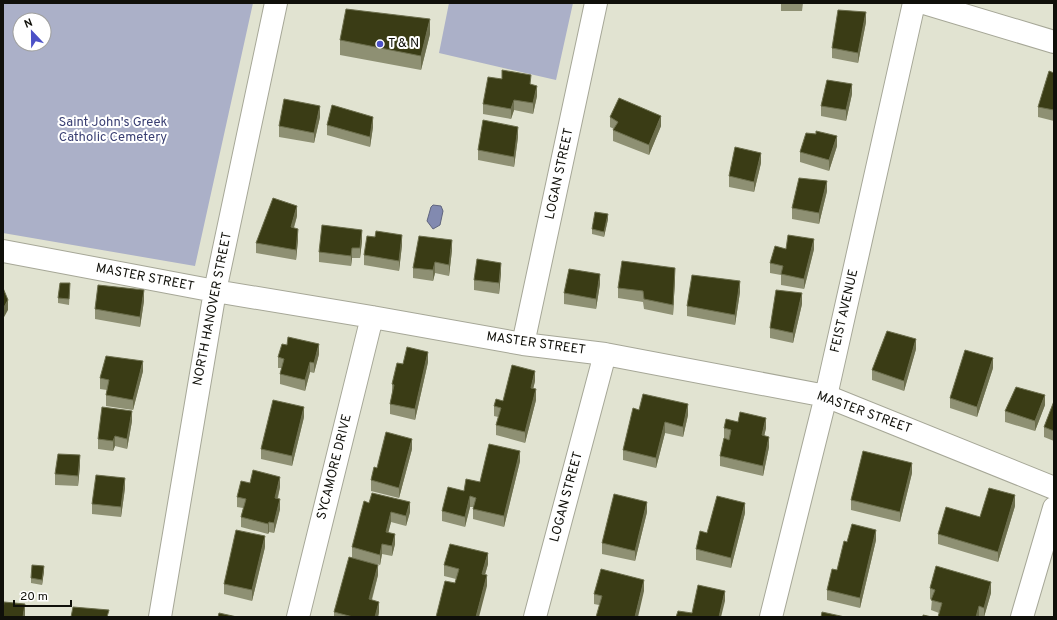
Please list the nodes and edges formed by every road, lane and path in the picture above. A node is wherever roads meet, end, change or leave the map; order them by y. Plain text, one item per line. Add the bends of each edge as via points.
1 (276, 3) edge
2 (596, 3) edge
3 (914, 3) edge
4 (924, 3) edge
5 (1054, 42) edge
6 (3, 251) edge
7 (215, 291) junction
8 (372, 317) junction
9 (523, 344) junction
10 (606, 354) junction
11 (826, 396) junction
12 (1054, 488) edge
13 (1054, 508) edge
14 (160, 617) edge
15 (298, 617) edge
16 (536, 617) edge
17 (771, 617) edge
18 (1022, 617) edge

1 - 7 street, NORTH HANOVER STREET
2 - 9 street, LOGAN STREET
3 - 11 street, FEIST AVENUE
4 - 5 street
6 - 7 street, MASTER STREET
7 - 8 street, MASTER STREET
7 - 14 street, NORTH HANOVER STREET
8 - 9 street, MASTER STREET
8 - 15 street, SYCAMORE DRIVE
9 - 10 street, MASTER STREET
10 - 11 street, MASTER STREET
10 - 16 street, LOGAN STREET
11 - 12 street, MASTER STREET
11 - 17 street, FEIST AVENUE
13 - 18 street

